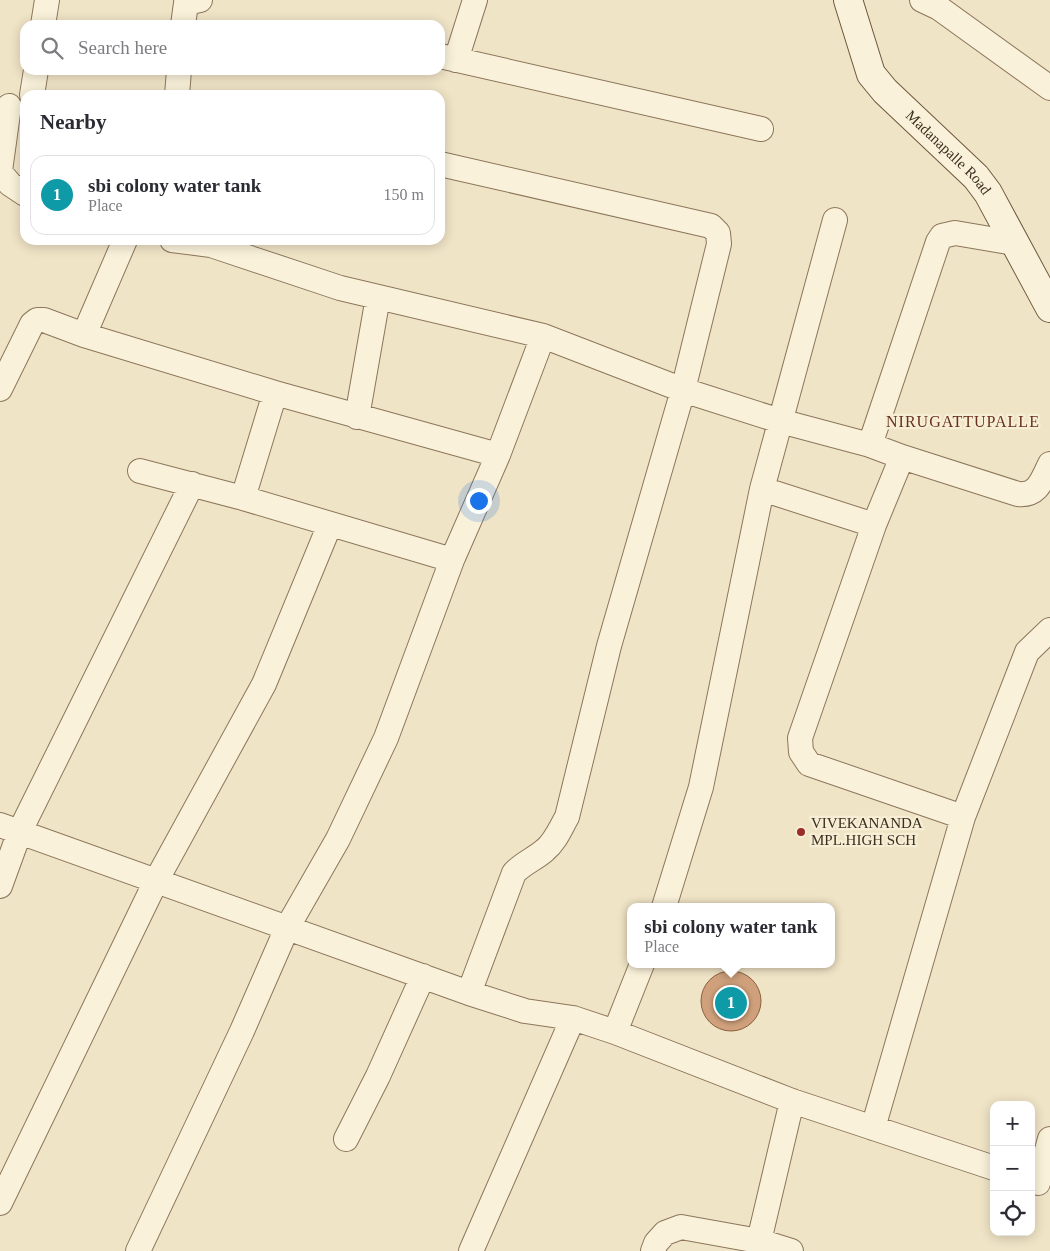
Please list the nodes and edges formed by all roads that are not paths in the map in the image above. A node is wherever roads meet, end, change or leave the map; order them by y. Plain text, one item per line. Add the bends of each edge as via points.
1 (47, 0) edge
2 (200, 0) edge
3 (474, 0) edge
4 (848, 0) edge
5 (922, 0) edge
6 (44, 20) edge
7 (184, 20) edge
8 (448, 58) edge
9 (35, 75) edge
10 (179, 75) edge
11 (1050, 88) edge
12 (33, 90) edge
13 (177, 90) edge
14 (11, 106) edge
15 (761, 129) dead end
16 (445, 165) edge
17 (0, 171) edge
18 (20, 191) edge
19 (836, 220) dead end
20 (1014, 243) junction
21 (123, 245) edge
22 (210, 245) edge
23 (378, 296) junction
24 (1050, 308) edge
25 (84, 335) junction
26 (543, 336) junction
27 (0, 389) edge
28 (683, 390) junction
29 (275, 393) junction
30 (357, 417) junction
31 (780, 421) junction
32 (870, 444) junction
33 (498, 455) junction
34 (902, 457) junction
35 (1050, 464) edge
36 (140, 471) dead end
37 (192, 484) junction
38 (762, 488) junction
39 (243, 498) junction
40 (330, 524) junction
41 (874, 525) junction
42 (452, 560) junction
43 (1050, 630) edge
44 (963, 817) junction
45 (10, 828) edge
46 (156, 881) junction
47 (0, 886) edge
48 (665, 903) edge
49 (288, 928) junction
50 (640, 968) edge
51 (424, 976) junction
52 (469, 993) junction
53 (573, 1018) junction
54 (615, 1032) junction
55 (792, 1101) junction
56 (873, 1128) junction
57 (346, 1139) dead end
58 (1050, 1139) edge
59 (990, 1167) edge
60 (1040, 1183) edge
61 (0, 1203) edge
62 (759, 1241) junction
63 (138, 1251) edge
64 (471, 1251) edge
65 (653, 1251) edge
66 (791, 1251) edge

1 - 6 street
2 - 7 street via 186,3
3 - 8 street
4 - 20 main road, Madanapalle Road via 871,74 976,177
5 - 11 street via 939,8
8 - 15 street
9 - 12 street
10 - 13 street
14 - 17 street
16 - 28 street via 711,226 718,233 719,244
17 - 18 street
19 - 31 street
20 - 24 main road, Madanapalle Road
20 - 32 street via 955,233 942,236
21 - 25 street
22 - 23 street via 340,288
23 - 26 street
23 - 30 street
25 - 27 street via 37,320 32,324
25 - 29 street
26 - 28 street
26 - 33 street
28 - 31 street
28 - 52 street via 610,646 567,818 544,851 522,864 514,874
29 - 30 street
29 - 39 street
30 - 33 street
31 - 32 street
31 - 38 street
32 - 34 street
33 - 42 street
34 - 35 street via 1028,495 1037,490
34 - 41 street
36 - 37 street
37 - 39 street
37 - 45 street
38 - 41 street
38 - 48 street via 701,788
39 - 40 street
40 - 42 street
40 - 46 street via 264,684
41 - 44 street via 800,738 801,752 809,764
42 - 49 street via 386,738 338,839
43 - 44 street via 1027,652
44 - 56 street
45 - 46 street
45 - 47 street
46 - 49 street
46 - 61 street
49 - 51 street
49 - 63 street
50 - 54 street
51 - 52 street
51 - 57 street
52 - 53 street via 526,1011
53 - 54 street
53 - 64 street
54 - 55 street
55 - 56 street
55 - 62 street
56 - 59 street
58 - 60 street
62 - 65 street via 681,1226 665,1234
62 - 66 street

